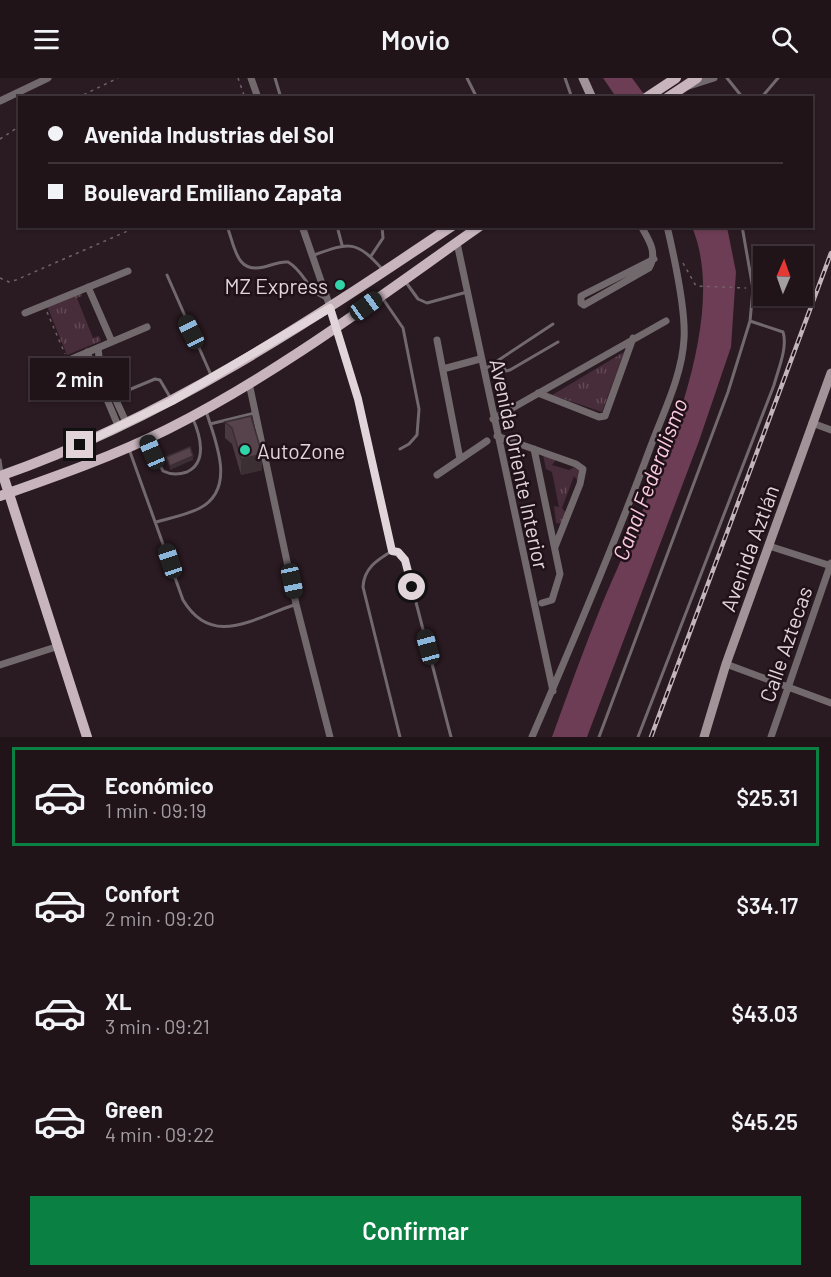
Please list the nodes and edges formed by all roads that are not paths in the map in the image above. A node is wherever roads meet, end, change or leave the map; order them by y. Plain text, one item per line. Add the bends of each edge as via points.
1 (48, 78) edge
2 (251, 78) edge
3 (275, 78) edge
4 (467, 78) edge
5 (565, 78) edge
6 (583, 78) edge
7 (676, 78) edge
8 (697, 78) edge
9 (714, 78) edge
10 (727, 78) edge
11 (778, 78) edge
12 (34, 81) edge
13 (683, 87) junction
14 (650, 95) edge
15 (257, 96) edge
16 (280, 96) edge
17 (476, 96) edge
18 (571, 96) edge
19 (591, 96) edge
20 (671, 96) edge
21 (741, 96) edge
22 (762, 96) edge
23 (0, 101) edge
24 (228, 228) edge
25 (303, 228) edge
26 (338, 228) edge
27 (382, 228) edge
28 (449, 228) edge
29 (477, 228) edge
30 (642, 228) edge
31 (667, 228) edge
32 (742, 228) edge
33 (457, 243) junction
34 (342, 245) junction
35 (312, 256) junction
36 (371, 256) junction
37 (654, 259) junction
38 (128, 271) dead end
39 (385, 272) junction
40 (167, 275) dead end
41 (613, 279) junction
42 (404, 280) junction
43 (618, 286) junction
44 (88, 287) junction
45 (467, 292) junction
46 (381, 296) junction
47 (328, 304) junction
48 (25, 313) dead end
49 (666, 321) dead end
50 (750, 321) junction
51 (553, 324) dead end
52 (147, 327) dead end
53 (337, 327) junction
54 (633, 338) junction
55 (437, 340) dead end
56 (112, 342) junction
57 (558, 342) dead end
58 (98, 348) junction
59 (87, 352) junction
60 (480, 359) junction
61 (500, 361) junction
62 (442, 369) junction
63 (482, 371) junction
64 (41, 372) dead end
65 (831, 373) edge
66 (213, 379) junction
67 (249, 383) junction
68 (538, 393) junction
69 (110, 398) junction
70 (172, 401) junction
71 (206, 409) junction
72 (256, 413) junction
73 (192, 416) junction
74 (493, 418) junction
75 (812, 423) junction
76 (210, 424) junction
77 (123, 426) junction
78 (831, 430) edge
79 (497, 436) junction
80 (146, 439) junction
81 (487, 441) dead end
82 (128, 447) junction
83 (534, 448) junction
84 (400, 449) dead end
85 (460, 459) junction
86 (0, 460) edge
87 (437, 475) dead end
88 (1, 476) edge
89 (4, 495) edge
90 (156, 522) junction
91 (769, 546) junction
92 (555, 547) junction
93 (392, 551) junction
94 (831, 565) edge
95 (542, 603) dead end
96 (296, 604) junction
97 (59, 646) junction
98 (726, 664) junction
99 (0, 665) edge
100 (788, 687) junction
101 (553, 691) junction
102 (831, 703) edge
103 (87, 737) edge
104 (330, 737) edge
105 (400, 737) edge
106 (451, 737) edge
107 (532, 737) edge
108 (598, 737) edge
109 (638, 737) edge
110 (704, 737) edge
111 (771, 737) edge

1 - 12 street
2 - 15 street
3 - 16 lane
4 - 17 lane
5 - 18 lane
6 - 19 main road
7 - 14 main road
8 - 13 main road
9 - 13 street
10 - 21 lane
11 - 22 lane
12 - 23 street
13 - 20 main road
24 - 47 lane via 245,268 254,270 288,262
25 - 35 street
26 - 34 lane
27 - 36 lane via 383,238
28 - 39 main road
29 - 33 main road
30 - 37 street
31 - 101 street via 684,316 681,364 624,518
32 - 50 lane via 753,289
33 - 42 main road
33 - 45 street, Avenida Oriente Interior
34 - 35 lane
34 - 36 lane via 362,249
35 - 47 street
36 - 39 lane
37 - 41 street
37 - 43 street via 649,268
38 - 44 street
39 - 47 main road
40 - 66 lane
41 - 43 street
41 - 43 street via 581,296 581,303 585,305
42 - 45 lane via 418,299 427,303
42 - 46 main road
44 - 48 street
44 - 56 street
45 - 60 street, Avenida Oriente Interior
46 - 53 main road
46 - 84 lane via 403,328 419,409 417,435
47 - 53 street
47 - 66 main road
49 - 54 street
50 - 108 lane via 728,392
50 - 109 lane via 783,332 777,374
51 - 61 lane
52 - 56 street
53 - 67 main road
53 - 93 lane via 369,442
54 - 68 street
54 - 68 street via 604,416
55 - 62 street
56 - 58 street
57 - 61 lane via 510,370 506,371
58 - 59 street
58 - 69 street
59 - 64 street
59 - 69 street
60 - 62 street
60 - 63 street, Avenida Oriente Interior
61 - 63 lane
62 - 85 street
63 - 74 street, Avenida Oriente Interior
65 - 75 main road, Avenida Aztlán
66 - 70 main road
67 - 71 main road
67 - 72 street
68 - 74 street
69 - 70 lane via 158,379
69 - 77 street
70 - 77 main road
71 - 73 main road
71 - 76 lane
72 - 76 lane
72 - 96 street
73 - 80 main road
73 - 80 lane via 201,447 199,459 190,470 179,474 163,471
74 - 79 street, Avenida Oriente Interior
75 - 78 street
75 - 91 main road, Avenida Aztlán
76 - 90 lane via 222,473 215,494 201,508
77 - 88 main road
79 - 83 street
79 - 101 street, Avenida Oriente Interior
80 - 82 main road
81 - 85 street
82 - 89 main road
82 - 90 lane
83 - 92 street
83 - 92 street via 579,465 583,471
85 - 87 street
86 - 88 lane
88 - 89 main road
89 - 97 main road
90 - 96 lane via 183,600 198,620 228,627
91 - 94 street
91 - 98 main road, Avenida Aztlán
92 - 95 street via 560,578 552,600
93 - 105 lane via 372,565 363,587
93 - 106 lane via 405,560
94 - 100 street, Calle Aztecas
96 - 104 street
97 - 99 street
97 - 103 main road
98 - 100 street
98 - 110 main road, Avenida Aztlán
100 - 102 street
100 - 111 street, Calle Aztecas
101 - 107 street

